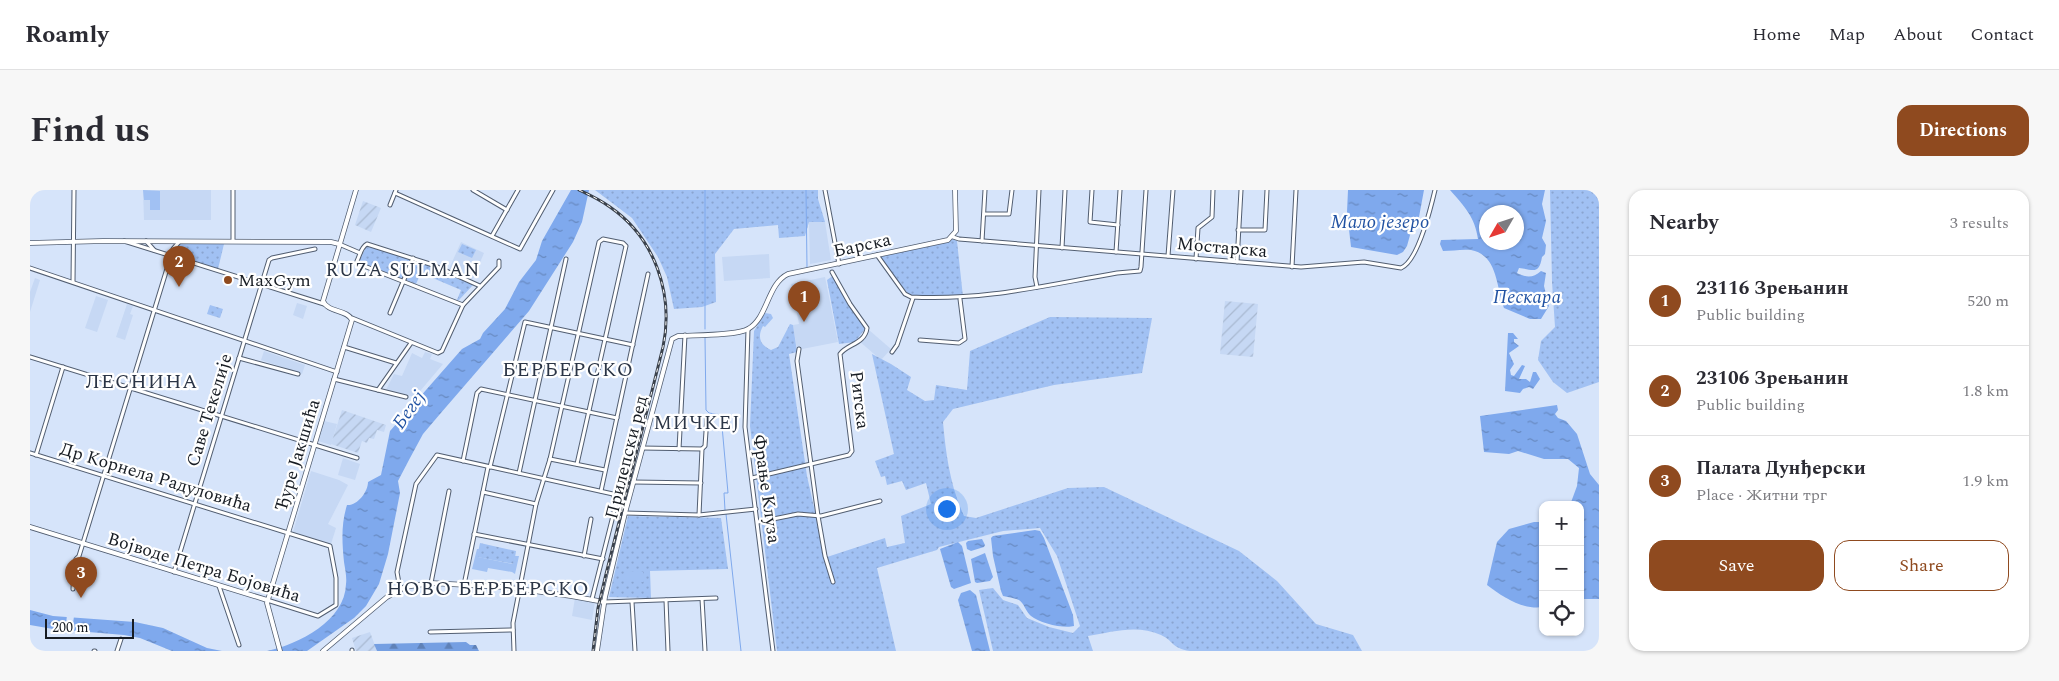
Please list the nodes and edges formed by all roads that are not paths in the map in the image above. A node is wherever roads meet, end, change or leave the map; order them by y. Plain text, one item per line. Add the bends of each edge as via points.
1 (74, 190) edge
2 (234, 190) edge
3 (356, 190) edge
4 (473, 190) edge
5 (518, 190) edge
6 (553, 190) edge
7 (825, 190) edge
8 (955, 190) edge
9 (985, 190) edge
10 (1012, 190) edge
11 (1039, 190) edge
12 (1065, 190) edge
13 (1092, 190) edge
14 (1120, 190) edge
15 (1146, 190) edge
16 (1173, 190) edge
17 (1214, 190) edge
18 (1241, 190) edge
19 (1267, 190) edge
20 (1296, 190) edge
21 (1435, 190) edge
22 (395, 192) edge
23 (390, 205) dead end
24 (508, 210) junction
25 (984, 214) junction
26 (1118, 225) junction
27 (1238, 230) junction
28 (492, 236) junction
29 (952, 237) junction
30 (124, 241) junction
31 (146, 241) junction
32 (234, 241) junction
33 (982, 241) junction
34 (74, 242) junction
35 (179, 242) junction
36 (30, 243) edge
37 (340, 244) junction
38 (1036, 246) junction
39 (1062, 248) junction
40 (315, 249) dead end
41 (157, 252) junction
42 (1116, 252) junction
43 (360, 253) junction
44 (1142, 254) junction
45 (877, 255) junction
46 (171, 256) junction
47 (1168, 256) junction
48 (413, 258) junction
49 (566, 259) dead end
50 (1196, 259) junction
51 (499, 261) dead end
52 (1237, 262) junction
53 (839, 264) junction
54 (1292, 267) junction
55 (30, 268) edge
56 (832, 272) dead end
57 (648, 274) dead end
58 (73, 282) junction
59 (403, 282) junction
60 (262, 285) junction
61 (480, 286) junction
62 (1037, 287) junction
63 (913, 298) junction
64 (960, 298) junction
65 (324, 304) junction
66 (463, 305) junction
67 (155, 310) junction
68 (390, 313) dead end
69 (352, 318) junction
70 (551, 327) junction
71 (748, 329) junction
72 (578, 333) junction
73 (685, 336) junction
74 (605, 339) junction
75 (245, 340) junction
76 (920, 340) dead end
77 (411, 343) junction
78 (632, 345) junction
79 (344, 346) junction
80 (799, 349) dead end
81 (892, 352) dead end
82 (30, 357) edge
83 (239, 358) junction
84 (396, 363) junction
85 (63, 368) junction
86 (336, 372) junction
87 (298, 374) dead end
88 (334, 379) junction
89 (130, 390) junction
90 (378, 390) junction
91 (507, 394) junction
92 (406, 397) dead end
93 (535, 400) junction
94 (562, 406) junction
95 (588, 412) junction
96 (222, 416) junction
97 (707, 417) dead end
98 (617, 418) junction
99 (314, 445) junction
100 (642, 448) junction
101 (679, 448) junction
102 (702, 449) junction
103 (30, 453) edge
104 (36, 455) junction
105 (357, 458) dead end
106 (550, 459) junction
107 (462, 461) junction
108 (577, 464) junction
109 (810, 465) junction
110 (489, 467) junction
111 (605, 470) junction
112 (520, 473) junction
113 (104, 476) junction
114 (752, 478) junction
115 (544, 479) junction
116 (633, 482) junction
117 (701, 482) junction
118 (448, 491) dead end
119 (601, 491) junction
120 (483, 492) junction
121 (880, 501) dead end
122 (195, 504) junction
123 (536, 504) junction
124 (756, 509) junction
125 (626, 513) junction
126 (698, 515) junction
127 (818, 516) junction
128 (591, 519) dead end
129 (758, 522) junction
130 (30, 528) edge
131 (288, 533) junction
132 (474, 534) junction
133 (83, 544) junction
134 (528, 545) junction
135 (584, 556) junction
136 (603, 559) junction
137 (174, 572) junction
138 (833, 582) dead end
139 (431, 583) junction
140 (464, 585) junction
141 (219, 586) junction
142 (73, 589) dead end
143 (400, 589) junction
144 (520, 590) junction
145 (716, 598) dead end
146 (702, 599) junction
147 (267, 600) junction
148 (592, 600) junction
149 (666, 600) junction
150 (604, 602) junction
151 (632, 602) junction
152 (318, 616) joint
153 (513, 630) junction
154 (430, 632) dead end
155 (121, 639) dead end
156 (239, 645) dead end
157 (117, 651) edge
158 (280, 651) edge
159 (323, 651) edge
160 (514, 651) edge
161 (597, 651) edge
162 (635, 651) edge
163 (668, 651) edge
164 (705, 651) edge
165 (774, 651) edge

1 - 34 street
2 - 32 street
3 - 37 street
4 - 24 street
5 - 24 street
6 - 28 street via 520,249
7 - 53 street
8 - 29 street via 956,228
9 - 25 street
10 - 25 street via 1009,214
11 - 38 street
12 - 39 street
13 - 26 street via 1090,222
14 - 26 street
15 - 44 street
16 - 47 street
17 - 50 street via 1212,217 1198,228
18 - 27 street
19 - 27 street via 1265,230
20 - 54 street
21 - 54 street, Мостарска via 1420,242 1407,265 1398,268 1358,262
22 - 23 street
22 - 28 street
24 - 28 street
25 - 33 street
26 - 42 street
27 - 52 street
29 - 33 street, Мостарска
29 - 45 street, Барска via 939,243
30 - 31 street
30 - 34 street
30 - 41 street
31 - 35 street
31 - 41 street
32 - 35 street
32 - 37 street
33 - 38 street, Мостарска
34 - 36 street
34 - 58 street
35 - 46 street
37 - 43 street
37 - 65 street
38 - 39 street, Мостарска
38 - 62 street
39 - 42 street, Мостарска
40 - 60 street, Саве Текелије via 272,258
41 - 46 street
42 - 44 street, Мостарска
43 - 48 street via 367,244
43 - 59 street via 359,264
44 - 47 street, Мостарска
44 - 62 street via 1138,272
45 - 53 street, Барска
45 - 63 street via 905,294
46 - 60 street
46 - 67 street
47 - 50 street, Мостарска
48 - 59 street
48 - 61 street
49 - 70 street
50 - 52 street, Мостарска
51 - 61 street via 499,267
52 - 54 street, Мостарска
53 - 71 street, Барска via 788,274 778,282 756,322
55 - 58 street
56 - 109 street, Ритска via 867,330 857,343 840,354 852,451 848,455
57 - 78 street
58 - 67 street
59 - 66 street
59 - 68 street
60 - 65 street
60 - 75 street, Саве Текелије
61 - 66 street
62 - 64 street via 1015,293
63 - 64 street
63 - 81 street
64 - 76 street via 965,339 962,342
65 - 69 street
66 - 77 street via 442,351 438,353
67 - 75 street
67 - 89 street
69 - 77 street
69 - 79 street, Ђуре Јакшића
70 - 72 street
70 - 91 street via 524,323
70 - 93 street
71 - 73 street
71 - 114 street, Фрање Клуза via 745,427
72 - 74 street
72 - 74 street via 599,242 603,239 624,243 626,246
72 - 94 street
73 - 100 street, Прилепски ред via 674,337 670,342
73 - 101 street
74 - 78 street
74 - 95 street
75 - 83 street, Саве Текелије
75 - 86 street
77 - 84 street
78 - 98 street
79 - 84 street
79 - 86 street, Ђуре Јакшића
80 - 109 street via 797,361
82 - 85 street
83 - 87 street
83 - 96 street, Саве Текелије
84 - 90 street
85 - 89 street
85 - 104 street
86 - 88 street, Ђуре Јакшића
88 - 90 street
88 - 99 street, Ђуре Јакшића
89 - 96 street
89 - 113 street
90 - 92 street
91 - 93 street
91 - 107 street via 482,389 477,393
91 - 110 street
93 - 94 street
93 - 112 street
94 - 95 street
94 - 106 street
95 - 98 street
95 - 108 street
96 - 99 street
96 - 122 street, Саве Текелије
97 - 102 street via 705,446
98 - 111 street
99 - 105 street
99 - 131 street, Ђуре Јакшића
100 - 101 street
100 - 116 street, Прилепски ред
101 - 102 street
102 - 117 street
103 - 104 street, Др Корнела Радуловића
104 - 113 street, Др Корнела Радуловића
106 - 108 street
106 - 115 street
107 - 110 street
107 - 143 street via 437,455 416,484 397,572
108 - 111 street
109 - 114 street, Ритска
109 - 127 street
110 - 112 street
110 - 120 street
111 - 119 street
112 - 115 street
113 - 122 street, Др Корнела Радуловића
113 - 133 street
114 - 124 street, Фрање Клуза
115 - 119 street
115 - 123 street
116 - 117 street
116 - 125 street, Прилепски ред
117 - 126 street
118 - 139 street
119 - 136 street via 613,494 616,501
120 - 123 street
120 - 132 street
121 - 127 street
122 - 131 street, Др Корнела Радуловића
122 - 137 street, Саве Текелије
123 - 134 street
124 - 126 street
124 - 129 street, Фрање Клуза
125 - 126 street
125 - 150 street, Прилепски ред
127 - 129 street via 798,514
127 - 138 street
128 - 135 street
129 - 165 street, Фрање Клуза
130 - 133 street, Војводе Петра Бојовића
131 - 147 street, Ђуре Јакшића
131 - 152 street, Др Корнела Радуловића via 330,546 336,578 336,605
132 - 134 street
132 - 140 street
133 - 137 street, Војводе Петра Бојовића
133 - 142 street via 74,571
134 - 135 street
134 - 144 street
135 - 136 street
136 - 148 street
137 - 141 street, Војводе Петра Бојовића
139 - 140 street
139 - 143 street
140 - 144 street
141 - 147 street, Војводе Петра Бојовића
141 - 156 street
143 - 159 street
144 - 148 street
144 - 153 street
145 - 146 street
146 - 149 street
146 - 164 street
147 - 152 street, Војводе Петра Бојовића
147 - 158 street via 266,607
148 - 150 street
149 - 151 street
149 - 163 street
150 - 151 street
150 - 161 street, Прилепски ред
151 - 162 street
153 - 154 street
153 - 160 street
155 - 157 street

